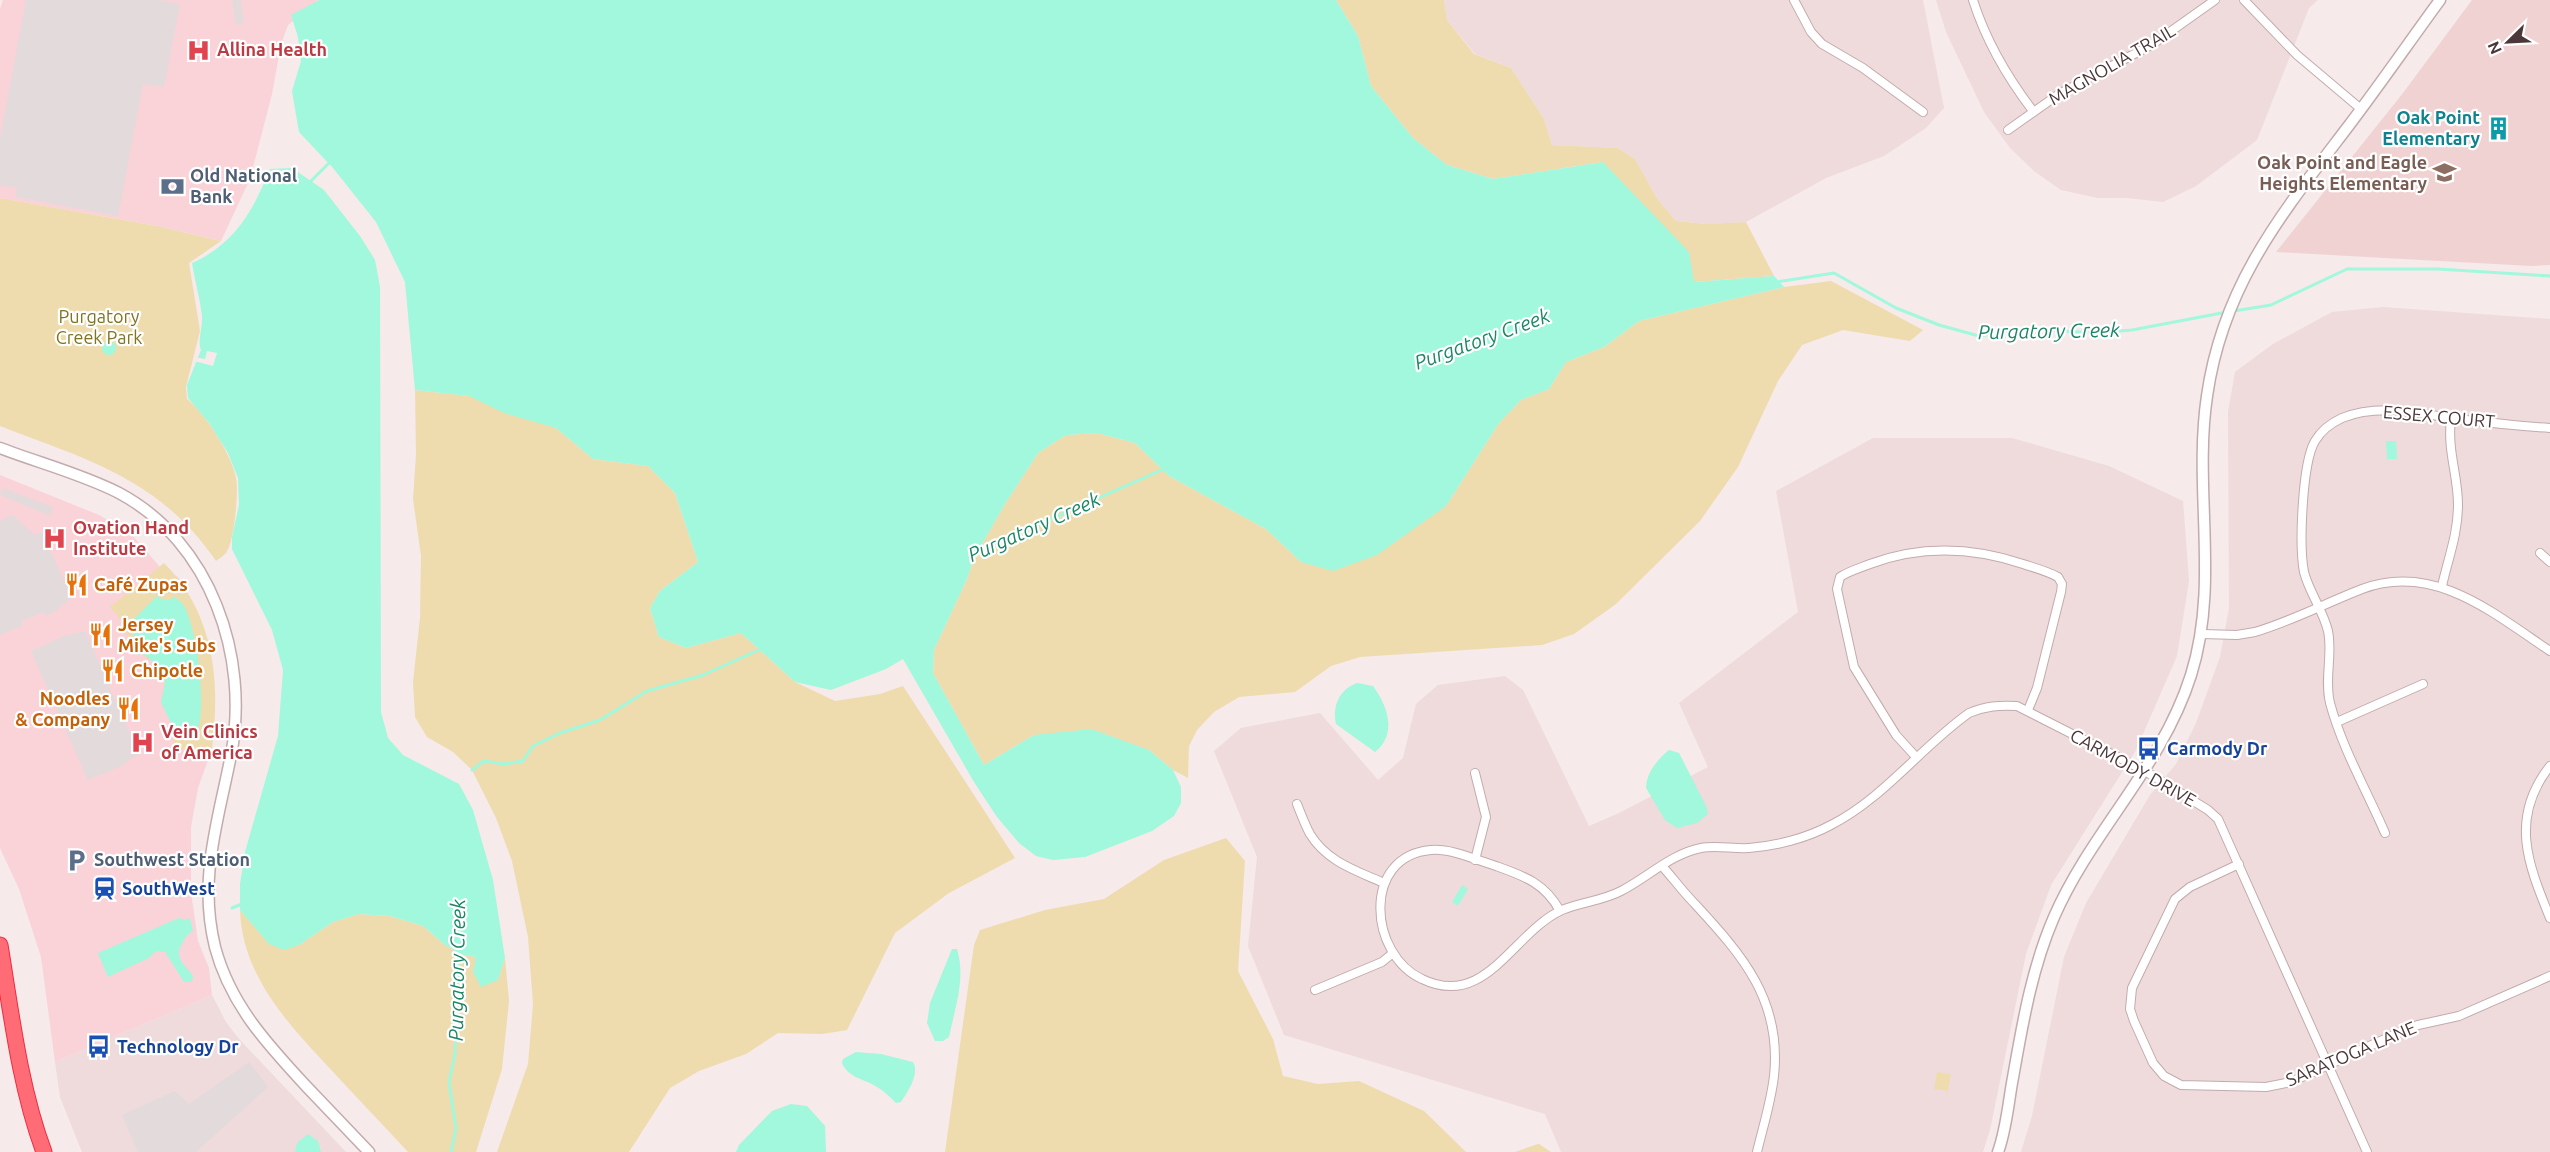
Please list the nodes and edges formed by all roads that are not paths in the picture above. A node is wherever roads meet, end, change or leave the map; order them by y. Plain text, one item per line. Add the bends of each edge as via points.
1 (1794, 0) edge
2 (1973, 0) edge
3 (2215, 0) edge
4 (2244, 0) edge
5 (2440, 0) edge
6 (2361, 109) junction
7 (2033, 111) junction
8 (1923, 112) dead end
9 (2008, 130) dead end
10 (2451, 418) junction
11 (2550, 428) edge
12 (0, 448) edge
13 (2540, 553) dead end
14 (2550, 562) edge
15 (2442, 586) junction
16 (2318, 608) junction
17 (2202, 634) junction
18 (2550, 651) edge
19 (2424, 684) dead end
20 (2028, 710) junction
21 (2337, 722) junction
22 (1916, 758) junction
23 (2550, 766) edge
24 (2145, 771) junction
25 (1475, 773) dead end
26 (1297, 804) dead end
27 (2385, 833) dead end
28 (1475, 860) junction
29 (2239, 864) junction
30 (1662, 866) junction
31 (1384, 883) junction
32 (1560, 911) junction
33 (2550, 918) edge
34 (0, 945) edge
35 (1393, 953) junction
36 (2550, 976) edge
37 (1315, 990) dead end
38 (2330, 1065) junction
39 (44, 1152) edge
40 (369, 1152) edge
41 (1757, 1152) edge
42 (1998, 1152) edge
43 (2367, 1152) edge

1 - 8 street via 1822,44
2 - 7 street via 1991,45
3 - 7 street, MAGNOLIA TRAIL via 2153,44
4 - 6 street via 2297,55
5 - 6 street
6 - 17 street via 2262,244 2217,344 2206,399 2202,464 2206,567
7 - 9 street, MAGNOLIA TRAIL
10 - 11 street, ESSEX COURT
10 - 15 street via 2449,443 2458,525
10 - 16 street, ESSEX COURT via 2418,412 2358,413 2333,423 2315,441 2307,462 2302,551 2304,571
12 - 40 street via 134,502 172,535 212,594 226,632 236,699 232,748 210,854 208,910 220,965 249,1021
13 - 14 street
15 - 16 street via 2408,581 2386,583
15 - 18 street via 2478,603
16 - 17 street via 2255,632
16 - 21 street, ESSEX COURT via 2330,644 2327,682
17 - 24 street via 2181,705
19 - 21 street
20 - 22 street, CARMODY DRIVE via 2001,705 1969,713
20 - 22 street via 2061,592 2058,577 1995,555 1959,549 1915,552 1846,574 1840,577 1837,588 1854,667 1896,735
20 - 24 street, CARMODY DRIVE
21 - 27 street, ESSEX COURT
22 - 30 street, CARMODY DRIVE via 1872,797 1830,826 1775,844 1703,847 1685,852
23 - 33 street via 2532,795 2525,833 2526,853
24 - 29 street, CARMODY DRIVE via 2208,810 2223,828
24 - 42 street via 2073,876 2052,921 2037,961
25 - 28 street via 1486,817
26 - 31 street via 1310,834 1322,849 1344,866
28 - 31 street via 1433,849 1417,852 1392,870
28 - 32 street via 1535,881 1554,898
29 - 38 street, CARMODY DRIVE
29 - 38 street, SARATOGA LANE via 2190,887 2170,904 2132,988 2130,1009 2135,1023 2158,1071 2181,1085 2278,1085
30 - 32 street, CARMODY DRIVE via 1621,891
30 - 41 street via 1748,965 1770,1017 1774,1075
31 - 35 street via 1379,897 1380,913
32 - 35 street via 1538,924 1500,965 1473,981 1443,986 1430,983 1404,968
34 - 39 highway via 26,1083
35 - 37 street via 1382,962
36 - 38 street, SARATOGA LANE via 2463,1014 2398,1033
38 - 43 street, CARMODY DRIVE

